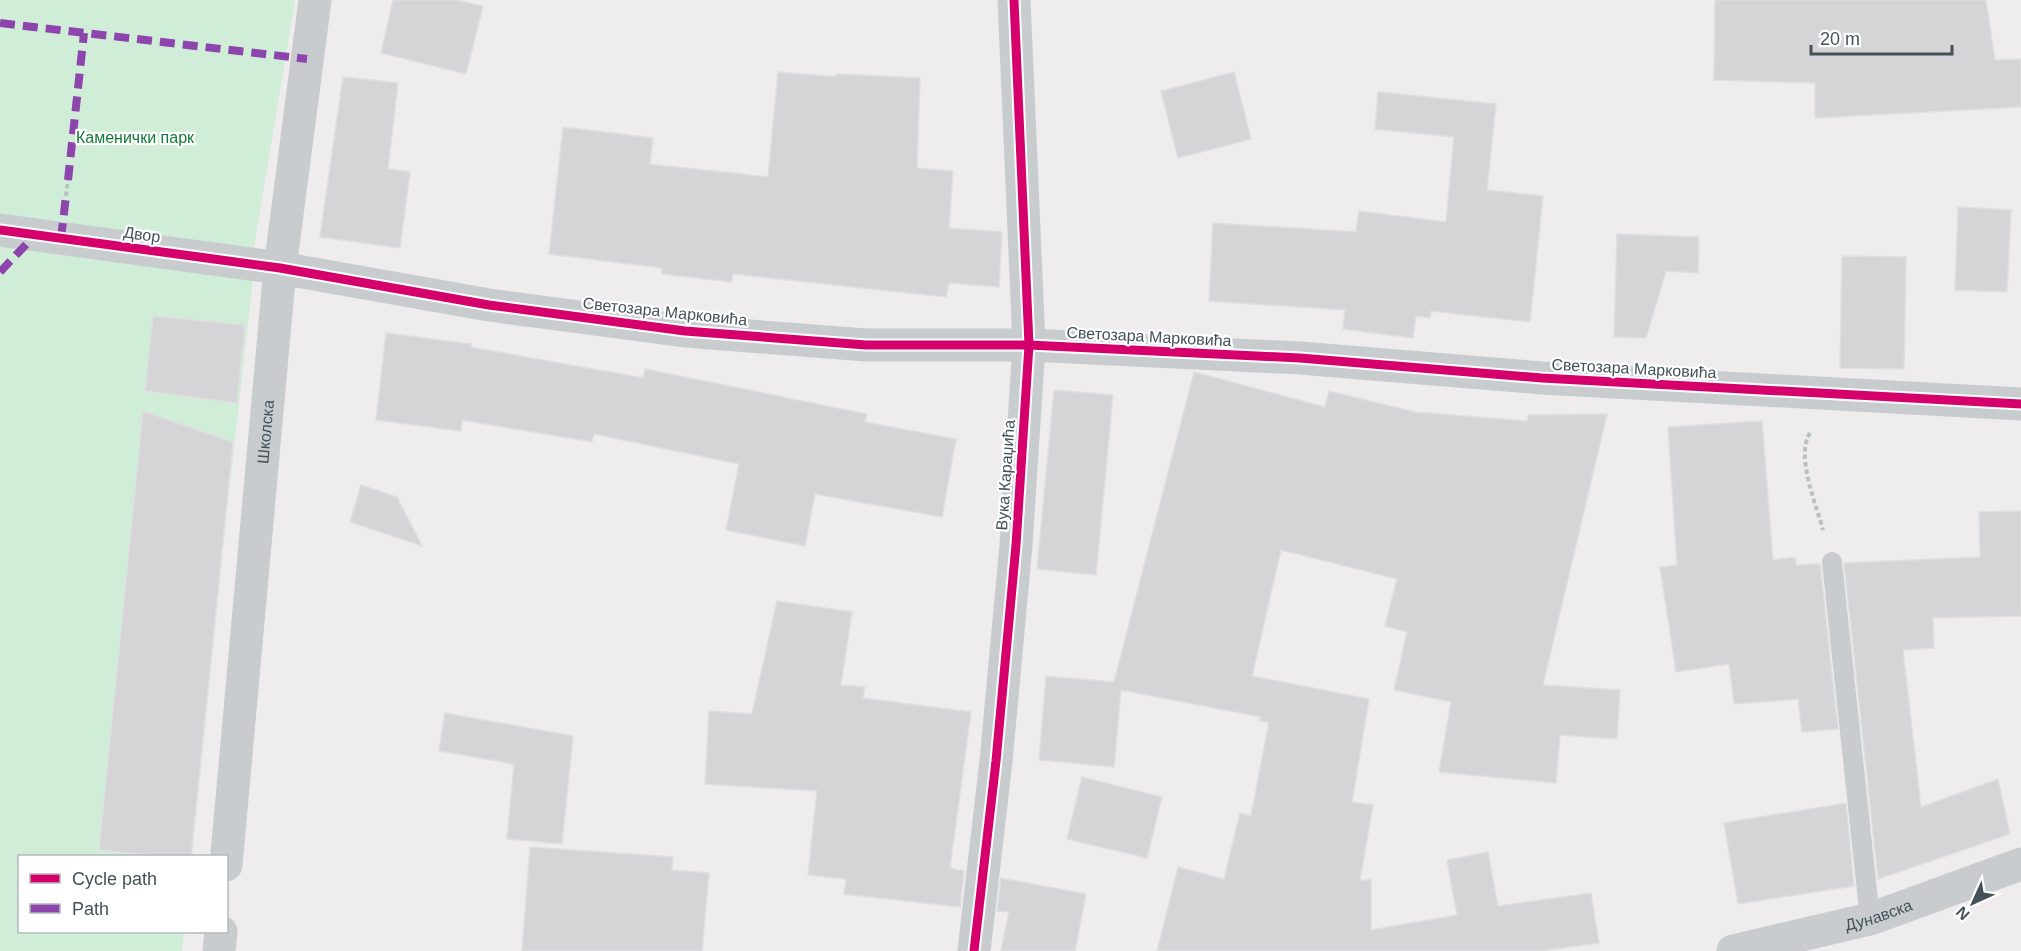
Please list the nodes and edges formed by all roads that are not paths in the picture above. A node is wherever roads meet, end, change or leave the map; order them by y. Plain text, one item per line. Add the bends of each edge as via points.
1 (315, 0) edge
2 (1014, 0) edge
3 (0, 230) edge
4 (280, 268) junction
5 (1029, 345) junction
6 (2021, 404) edge
7 (1832, 562) road end
8 (227, 855) edge
9 (2021, 864) edge
10 (1870, 920) junction
11 (221, 933) edge
12 (219, 951) edge
13 (974, 951) edge
14 (1733, 951) edge

1 - 4 street, Школска
2 - 5 street, Вука Караџића
3 - 4 street, Двор
4 - 5 street, Светозара Марковића via 489,305 685,331 866,345
4 - 8 street, Школска
5 - 6 street, Светозара Марковића via 1300,358 1634,384
5 - 13 street, Вука Караџића via 1016,545
7 - 10 lane
9 - 10 street, Дунавска
10 - 14 street, Дунавска
11 - 12 street

